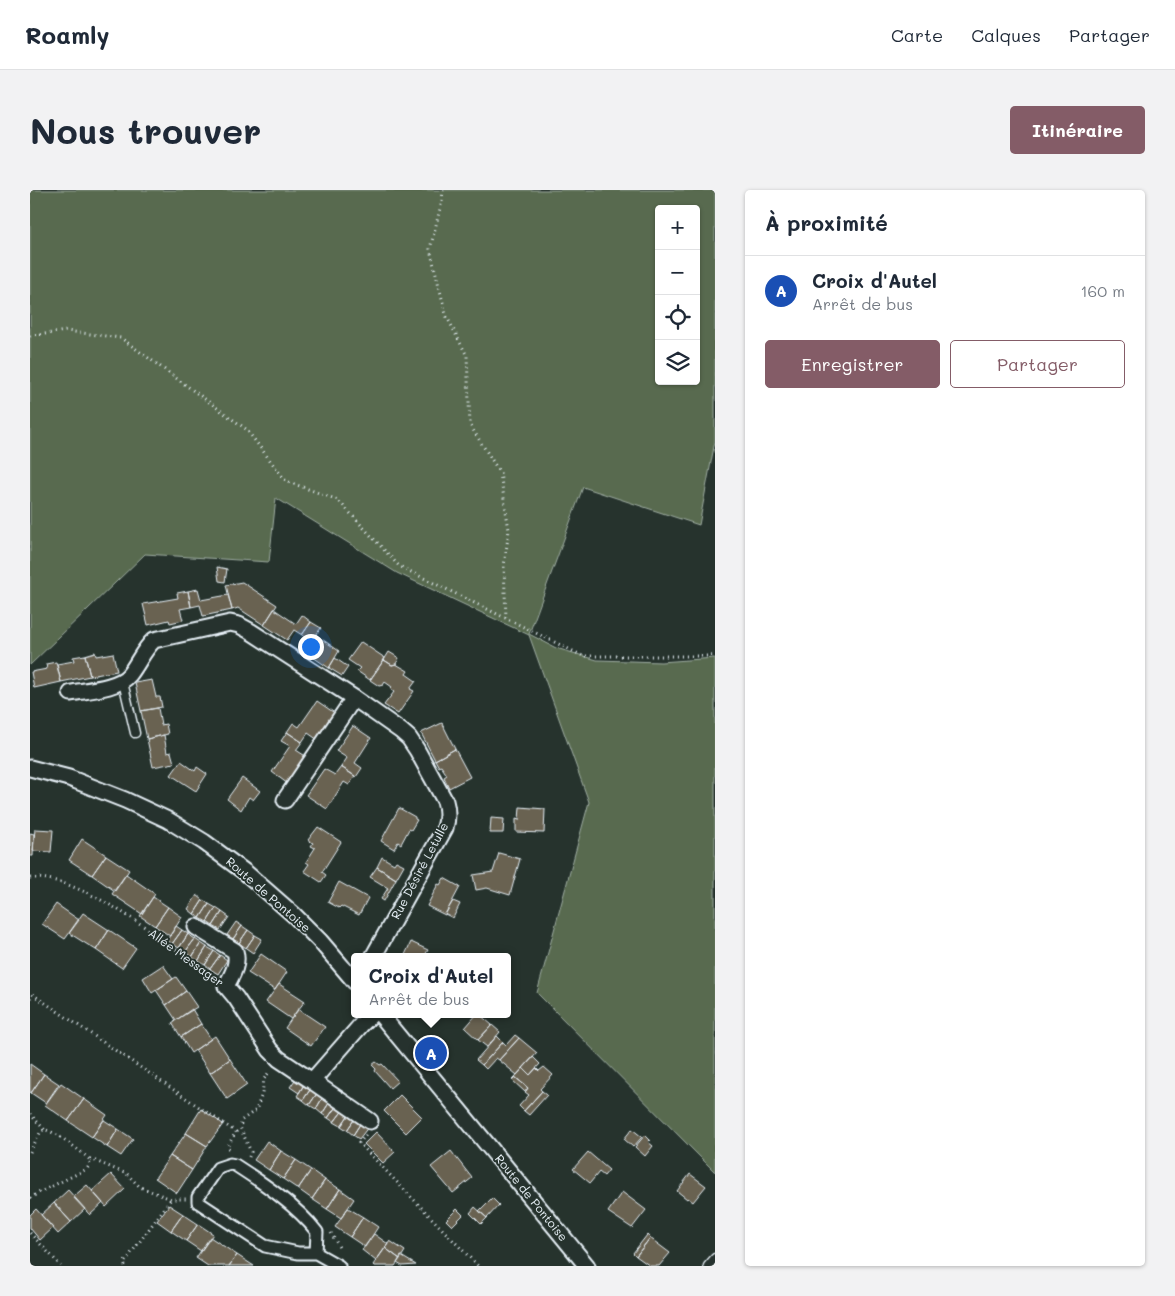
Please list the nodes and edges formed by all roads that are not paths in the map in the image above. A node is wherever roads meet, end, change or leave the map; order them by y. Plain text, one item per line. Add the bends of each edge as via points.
1 (123, 682) junction
2 (71, 693) dead end
3 (354, 698) junction
4 (135, 733) dead end
5 (30, 768) edge
6 (285, 800) dead end
7 (196, 927) dead end
8 (375, 953) edge
9 (351, 977) edge
10 (368, 1018) edge
11 (383, 1018) edge
12 (312, 1081) junction
13 (370, 1121) road end
14 (316, 1253) junction
15 (715, 1258) edge
16 (339, 1266) edge
17 (587, 1266) edge
18 (708, 1266) edge

1 - 2 street
1 - 3 street, Rue Désiré Letulle via 154,640 230,623 250,631
1 - 4 lane
3 - 6 street
3 - 8 street, Rue Désiré Letulle via 409,738 445,801 448,818
5 - 9 street, Route de Pontoise via 69,778 125,800 168,820 204,842 246,872 294,915
7 - 12 street, Allée Messager via 235,951 237,958 226,986 270,1050
10 - 12 street
11 - 17 street, Route de Pontoise
12 - 13 street, Allée Messager
14 - 14 street via 317,1232 310,1222 244,1168 230,1164 218,1168 198,1196 198,1202 265,1246
14 - 16 street
15 - 18 lane

